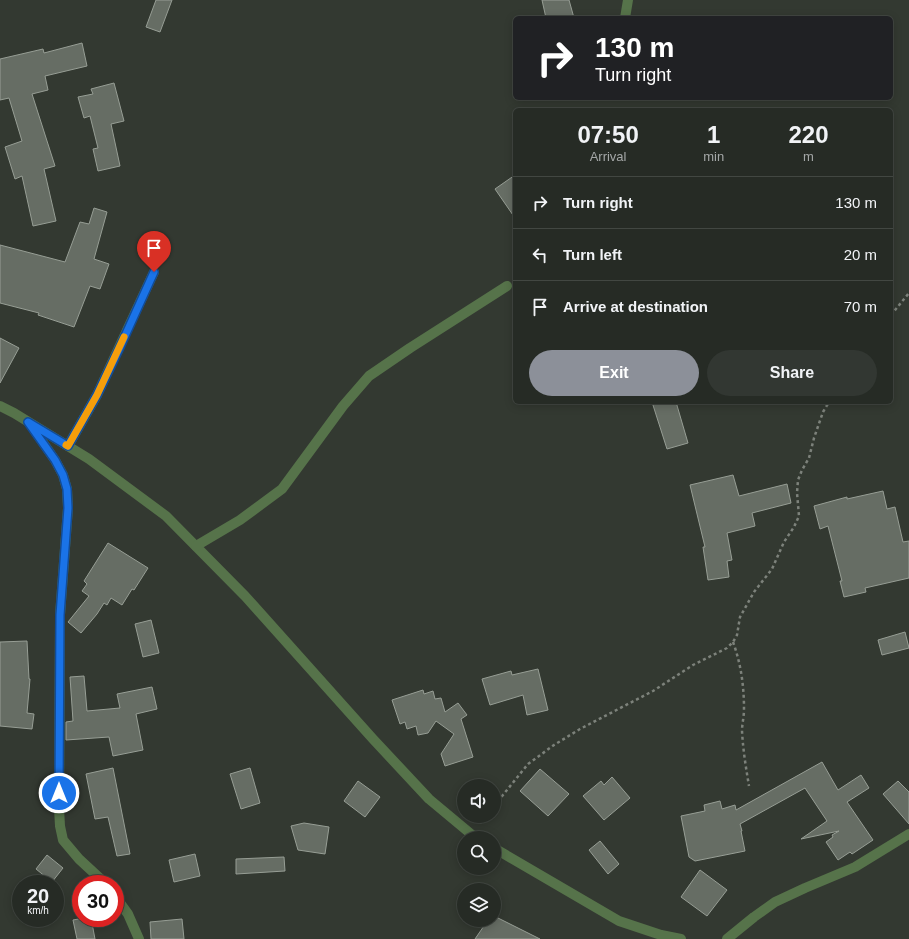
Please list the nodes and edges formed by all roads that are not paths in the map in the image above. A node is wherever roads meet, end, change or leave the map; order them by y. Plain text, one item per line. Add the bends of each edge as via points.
1 (628, 0) edge
2 (625, 16) edge
3 (154, 272) dead end
4 (507, 286) dead end
5 (0, 406) edge
6 (28, 422) junction
7 (68, 446) junction
8 (196, 546) junction
9 (468, 831) edge
10 (909, 834) edge
11 (501, 852) edge
12 (96, 875) edge
13 (124, 908) edge
14 (139, 939) edge
15 (681, 939) edge
16 (727, 939) edge

1 - 2 street
3 - 7 street via 97,395
4 - 8 street via 369,376 343,406 282,489 240,520
5 - 6 street
6 - 7 street
6 - 12 street via 55,460 67,489 68,508 60,615 60,826 63,840
7 - 8 street via 166,516
8 - 9 street via 246,596 430,799
10 - 16 street via 855,866 775,902
11 - 15 street via 619,921
13 - 14 street

